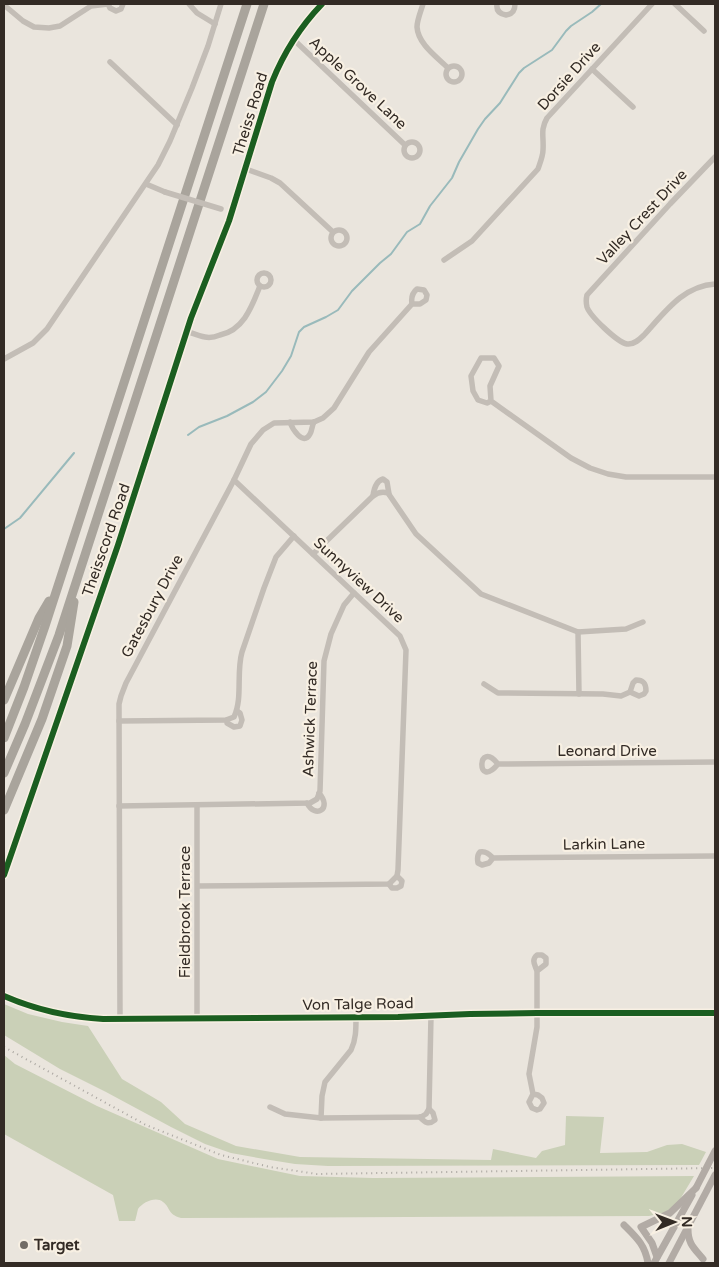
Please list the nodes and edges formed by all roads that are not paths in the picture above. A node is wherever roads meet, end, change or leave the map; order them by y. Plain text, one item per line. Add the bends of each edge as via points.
1 (4, 4) edge
2 (108, 4) edge
3 (123, 4) edge
4 (189, 4) edge
5 (221, 4) edge
6 (248, 4) edge
7 (264, 4) edge
8 (322, 4) edge
9 (423, 4) edge
10 (497, 4) edge
11 (514, 4) edge
12 (652, 4) edge
13 (676, 4) edge
14 (215, 24) junction
15 (704, 31) dead end
16 (293, 40) junction
17 (110, 62) dead end
18 (448, 68) dead end
19 (592, 69) junction
20 (633, 107) dead end
21 (177, 125) junction
22 (406, 145) dead end
23 (715, 156) edge
24 (246, 169) junction
25 (146, 184) junction
26 (232, 213) junction
27 (334, 232) dead end
28 (444, 260) dead end
29 (715, 284) edge
30 (260, 286) dead end
31 (412, 304) dead end
32 (186, 331) junction
33 (4, 359) edge
34 (491, 401) junction
35 (290, 422) junction
36 (314, 422) junction
37 (715, 477) edge
38 (234, 480) junction
39 (389, 494) junction
40 (373, 496) junction
41 (294, 536) junction
42 (313, 554) junction
43 (78, 575) junction
44 (58, 586) junction
45 (354, 593) junction
46 (643, 622) dead end
47 (578, 632) junction
48 (484, 684) dead end
49 (630, 692) dead end
50 (579, 694) junction
51 (4, 700) edge
52 (237, 711) junction
53 (227, 720) junction
54 (119, 721) junction
55 (4, 738) edge
56 (715, 762) edge
57 (498, 764) dead end
58 (4, 773) edge
59 (319, 793) junction
60 (307, 803) junction
61 (197, 805) junction
62 (119, 806) junction
63 (4, 810) edge
64 (715, 856) edge
65 (493, 858) dead end
66 (4, 875) edge
67 (397, 876) junction
68 (389, 884) junction
69 (198, 886) junction
70 (537, 970) dead end
71 (4, 996) edge
72 (537, 1013) junction
73 (715, 1013) edge
74 (431, 1016) junction
75 (356, 1017) junction
76 (120, 1019) junction
77 (198, 1019) junction
78 (533, 1094) dead end
79 (270, 1107) dead end
80 (430, 1109) junction
81 (420, 1117) junction
82 (321, 1118) junction
83 (715, 1151) edge
84 (715, 1175) edge
85 (696, 1188) junction
86 (624, 1225) dead end
87 (688, 1228) junction
88 (703, 1258) dead end
89 (656, 1260) edge
90 (648, 1263) edge
91 (669, 1263) edge

1 - 2 street via 23,21 49,28 60,26 92,6
2 - 3 street via 116,11
4 - 14 street
5 - 14 street
6 - 44 highway
7 - 43 highway
8 - 16 street, Theiss Road
9 - 18 street via 418,33 422,42
10 - 11 street via 500,13 506,15 513,12
12 - 19 street, Dorsie Drive
13 - 15 street
14 - 21 street
16 - 22 street, Apple Grove Lane
16 - 24 street, Theiss Road via 272,82
17 - 21 street
19 - 20 street
19 - 28 street, Dorsie Drive via 543,125 542,160 538,169 472,241
21 - 25 street
23 - 29 street, Valley Crest Drive via 587,295 587,309 620,340 633,343 679,297 700,286
24 - 26 street, Theiss Road
24 - 27 street via 280,183
25 - 26 street, bridge
25 - 33 street via 47,329 33,343
26 - 32 street, Theisscord Road
30 - 32 street via 244,319 231,331 205,337
31 - 36 street via 369,352 334,408
32 - 66 street, Theisscord Road via 118,545
34 - 34 street via 490,386 499,366 494,358 481,358 471,376 473,391 478,400
34 - 37 street via 590,468 626,477
35 - 36 street, Gatesbury Drive
35 - 36 street via 302,438 310,434
35 - 38 street, Gatesbury Drive via 274,423 262,430 251,444
38 - 41 street, Sunnyview Drive
38 - 54 street, Gatesbury Drive via 126,683 119,704
39 - 40 street via 383,491
39 - 40 street via 387,482 383,479 375,485
39 - 47 street via 416,534 481,594
40 - 42 street
41 - 42 street, Sunnyview Drive
41 - 52 street via 276,557 242,652
42 - 45 street, Sunnyview Drive
43 - 58 highway via 40,687
43 - 63 highway via 67,646 42,719
44 - 51 highway via 39,618
44 - 55 highway
45 - 59 street, Ashwick Terrace via 344,605 331,634 324,660
45 - 67 street, Sunnyview Drive via 400,636 406,650
46 - 47 street via 626,629
47 - 50 street
48 - 50 street via 498,693
49 - 50 street via 621,696
52 - 53 street via 234,718
52 - 53 street via 242,720 240,726 234,727
53 - 54 street
54 - 62 street, Gatesbury Drive
56 - 57 street, Leonard Drive
59 - 60 street, Ashwick Terrace via 317,799
59 - 60 street, Ashwick Terrace via 325,802 322,810 315,811
60 - 61 street, Ashwick Terrace
61 - 62 street, Ashwick Terrace
61 - 69 street, Fieldbrook Terrace
62 - 76 street, Gatesbury Drive
64 - 65 street, Larkin Lane
67 - 68 street
67 - 68 street via 402,881 401,886 392,888
68 - 69 street
69 - 77 street, Fieldbrook Terrace
70 - 72 street
71 - 76 street, Von Talge Road via 64,1016
72 - 73 street, Von Talge Road
72 - 74 street, Von Talge Road
72 - 78 street via 529,1074
74 - 75 street, Von Talge Road
74 - 80 street
75 - 77 street, Von Talge Road
75 - 82 street via 354,1045 325,1082
76 - 77 street, Von Talge Road
79 - 82 street via 285,1114
80 - 81 street
80 - 81 street via 435,1120 429,1124
81 - 82 street
83 - 85 main road, bridge
84 - 87 main road
85 - 89 main road
85 - 89 main road via 670,1213 641,1227 652,1243
86 - 90 main road via 642,1244
87 - 88 main road via 690,1244
87 - 91 main road

